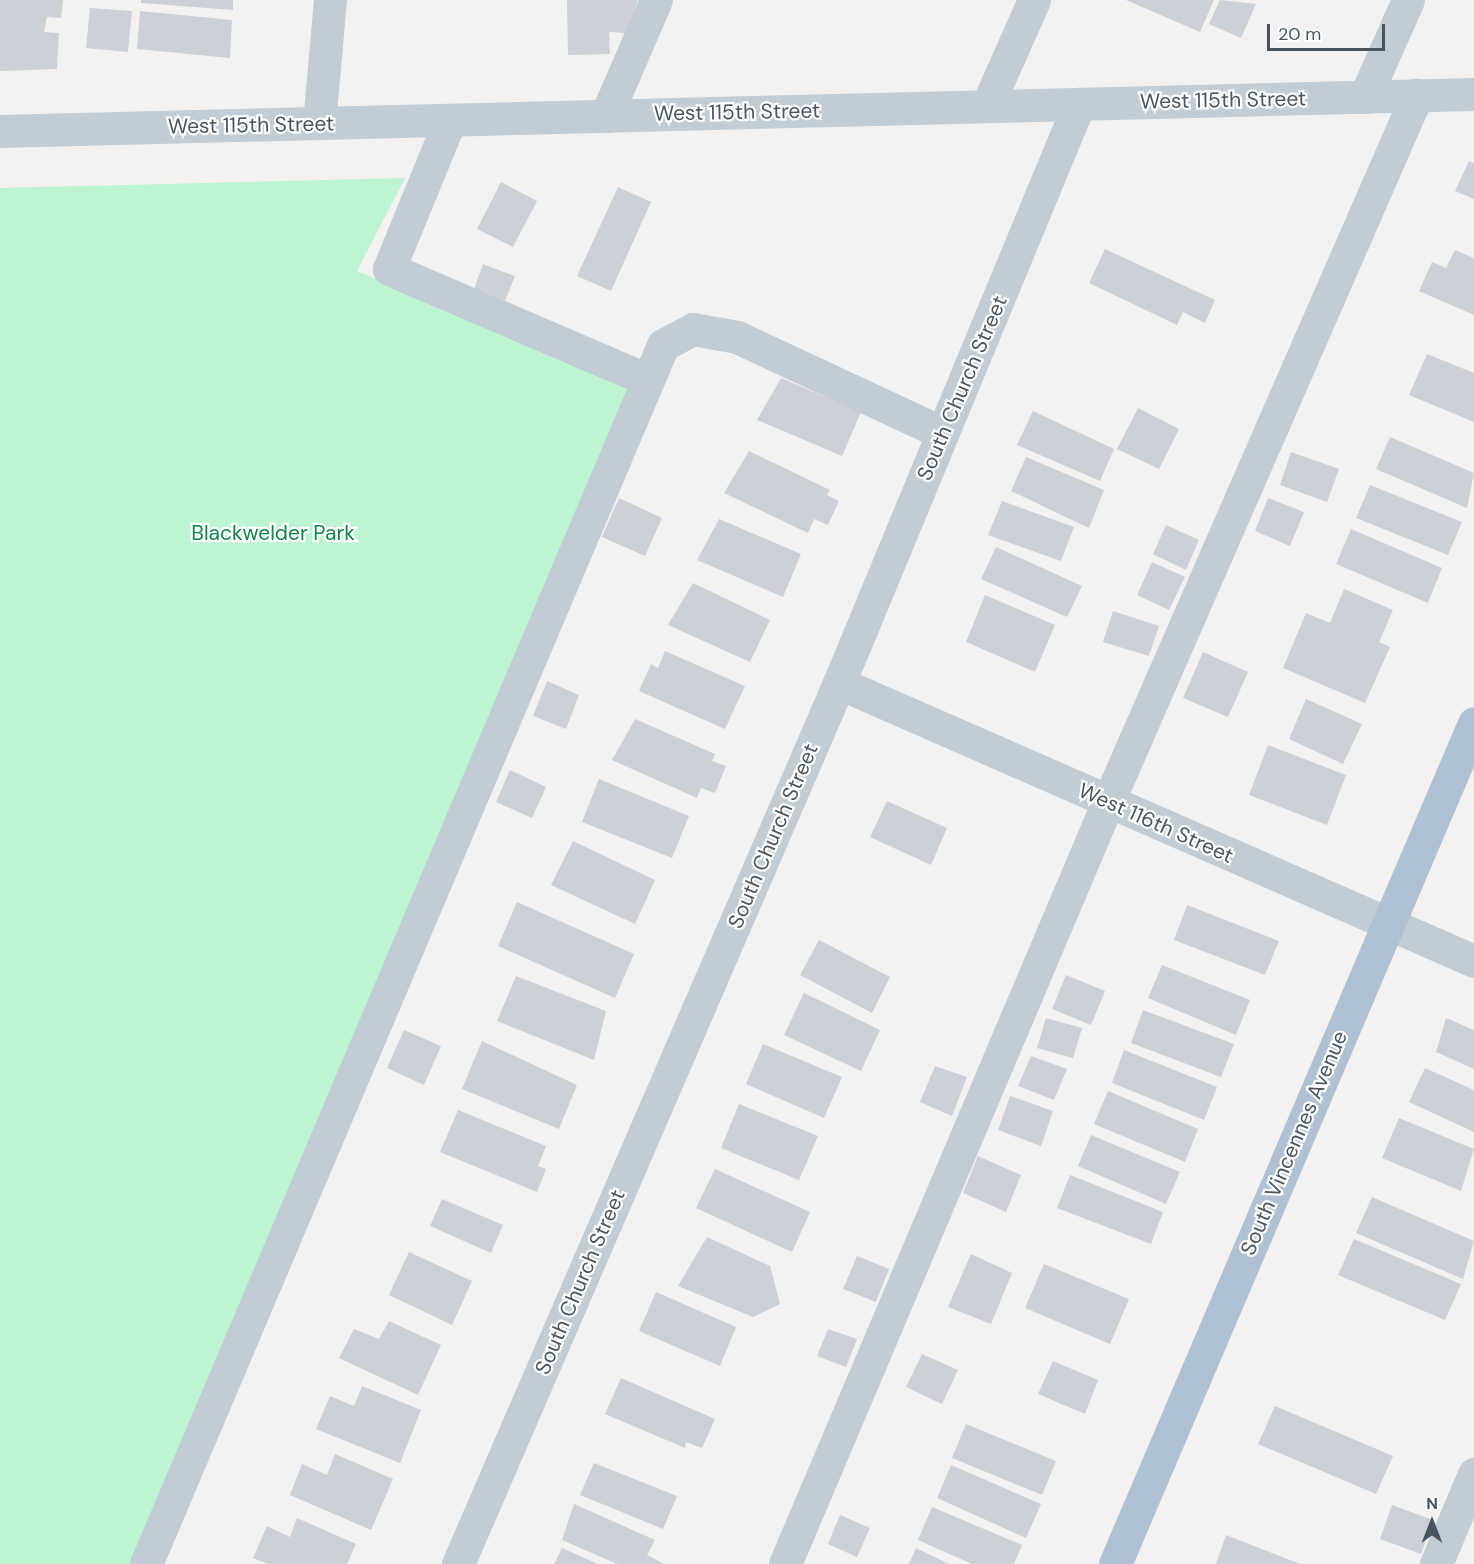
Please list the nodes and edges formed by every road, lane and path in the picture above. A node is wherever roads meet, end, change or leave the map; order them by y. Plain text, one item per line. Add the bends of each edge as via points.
1 (330, 0) edge
2 (656, 0) edge
3 (1034, 0) edge
4 (1408, 0) edge
5 (1474, 94) edge
6 (1417, 95) junction
7 (1365, 97) junction
8 (1079, 104) junction
9 (987, 106) junction
10 (606, 116) junction
11 (450, 120) junction
12 (319, 123) junction
13 (0, 131) edge
14 (646, 380) junction
15 (943, 433) junction
16 (839, 683) junction
17 (1474, 723) edge
18 (1108, 802) junction
19 (1387, 925) junction
20 (1474, 961) edge
21 (1474, 1474) edge
22 (146, 1564) edge
23 (458, 1564) edge
24 (785, 1564) edge
25 (1115, 1564) edge
26 (1436, 1564) edge

1 - 12 street
2 - 10 street
3 - 9 street
4 - 7 street
5 - 6 street, West 115th Street
6 - 7 street, West 115th Street
6 - 18 street
7 - 8 street, West 115th Street
8 - 9 street, West 115th Street
8 - 15 street, South Church Street
9 - 10 street, West 115th Street
10 - 11 street, West 115th Street
11 - 12 street, West 115th Street
11 - 14 street via 389,269
12 - 13 street, West 115th Street
14 - 15 street via 674,335 693,330 714,332 737,337
14 - 22 street
15 - 16 street, South Church Street
16 - 18 street, West 116th Street
16 - 23 street, South Church Street
17 - 19 main road, South Vincennes Avenue
18 - 19 street, West 116th Street
18 - 24 street
19 - 20 street, West 116th Street
19 - 25 main road, South Vincennes Avenue
21 - 26 street

